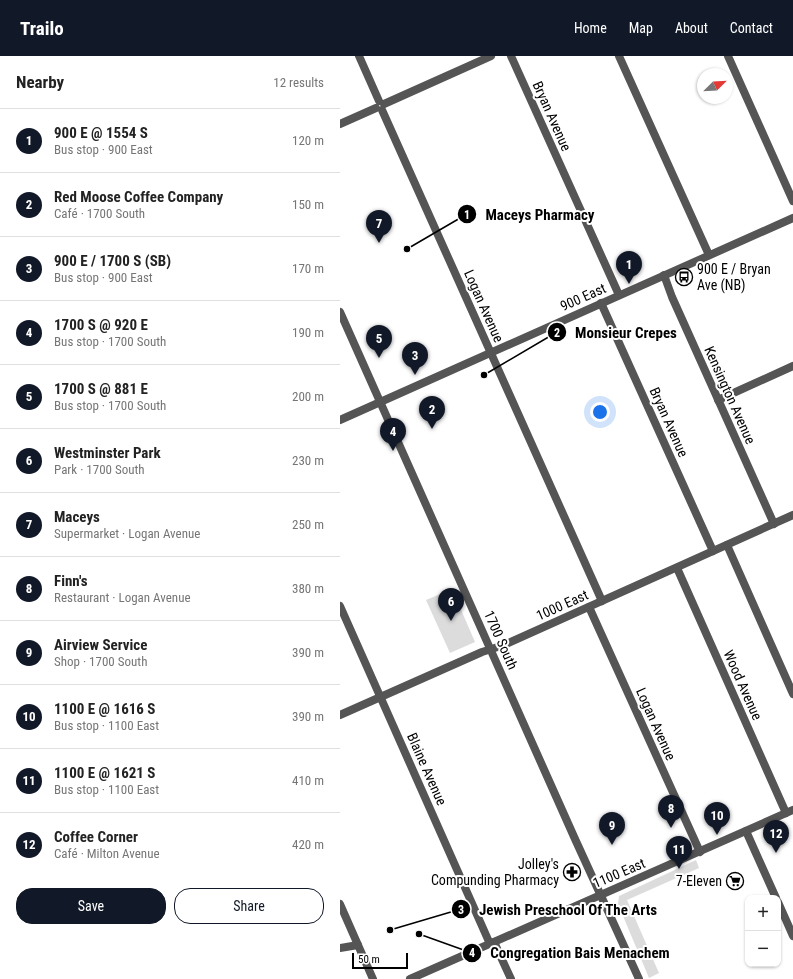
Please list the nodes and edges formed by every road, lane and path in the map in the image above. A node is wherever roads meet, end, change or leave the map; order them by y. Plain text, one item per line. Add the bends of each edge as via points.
1 (360, 56) edge
2 (491, 56) edge
3 (511, 56) edge
4 (620, 56) edge
5 (728, 56) edge
6 (380, 105) junction
7 (340, 124) edge
8 (793, 201) edge
9 (793, 218) edge
10 (709, 255) junction
11 (664, 275) junction
12 (619, 295) junction
13 (601, 303) junction
14 (340, 312) edge
15 (491, 352) junction
16 (793, 366) edge
17 (718, 400) junction
18 (380, 402) junction
19 (340, 420) edge
20 (793, 515) edge
21 (774, 524) junction
22 (727, 545) junction
23 (713, 552) junction
24 (677, 568) junction
25 (602, 601) junction
26 (340, 606) edge
27 (589, 607) junction
28 (491, 649) junction
29 (793, 694) edge
30 (380, 697) junction
31 (340, 715) edge
32 (790, 812) edge
33 (746, 831) junction
34 (700, 852) junction
35 (601, 895) junction
36 (775, 895) edge
37 (340, 904) edge
38 (781, 909) edge
39 (793, 936) edge
40 (492, 943) junction
41 (358, 945) junction
42 (340, 948) edge
43 (373, 979) edge
44 (410, 979) edge
45 (511, 979) edge
46 (639, 979) edge

1 - 6 street, Logan Avenue
2 - 6 street
3 - 12 street, Bryan Avenue
4 - 10 street
5 - 8 street
6 - 7 street
6 - 15 street, Logan Avenue
9 - 10 street, 900 East
10 - 11 street, 900 East
11 - 12 street, 900 East
11 - 17 street, Kensington Avenue
12 - 13 street, 900 East
13 - 15 street, 900 East
13 - 23 street, Bryan Avenue
14 - 18 street, 1700 South
15 - 18 street, 900 East
15 - 25 street, Logan Avenue
16 - 17 street
17 - 21 street, Kensington Avenue
18 - 19 street, 900 East
18 - 28 street, 1700 South
20 - 21 street, 1000 East
21 - 22 street, 1000 East
22 - 23 street, 1000 East
22 - 29 street
23 - 24 street, 1000 East
24 - 25 street, 1000 East
24 - 32 street, Wood Avenue
25 - 27 street, 1000 East
26 - 30 street, Blaine Avenue
27 - 28 street, 1000 East
27 - 34 street, Logan Avenue
28 - 30 street, 1000 East
28 - 35 street, 1700 South
30 - 31 street, 1000 East
30 - 40 street, Blaine Avenue
32 - 33 street, 1100 East
33 - 34 street, 1100 East
33 - 36 street
34 - 35 street, 1100 East
35 - 40 street, 1100 East
35 - 46 street, 1700 South
37 - 41 street
38 - 39 street
40 - 44 street, 1100 East
40 - 45 street, Blaine Avenue
41 - 42 street
41 - 43 street

